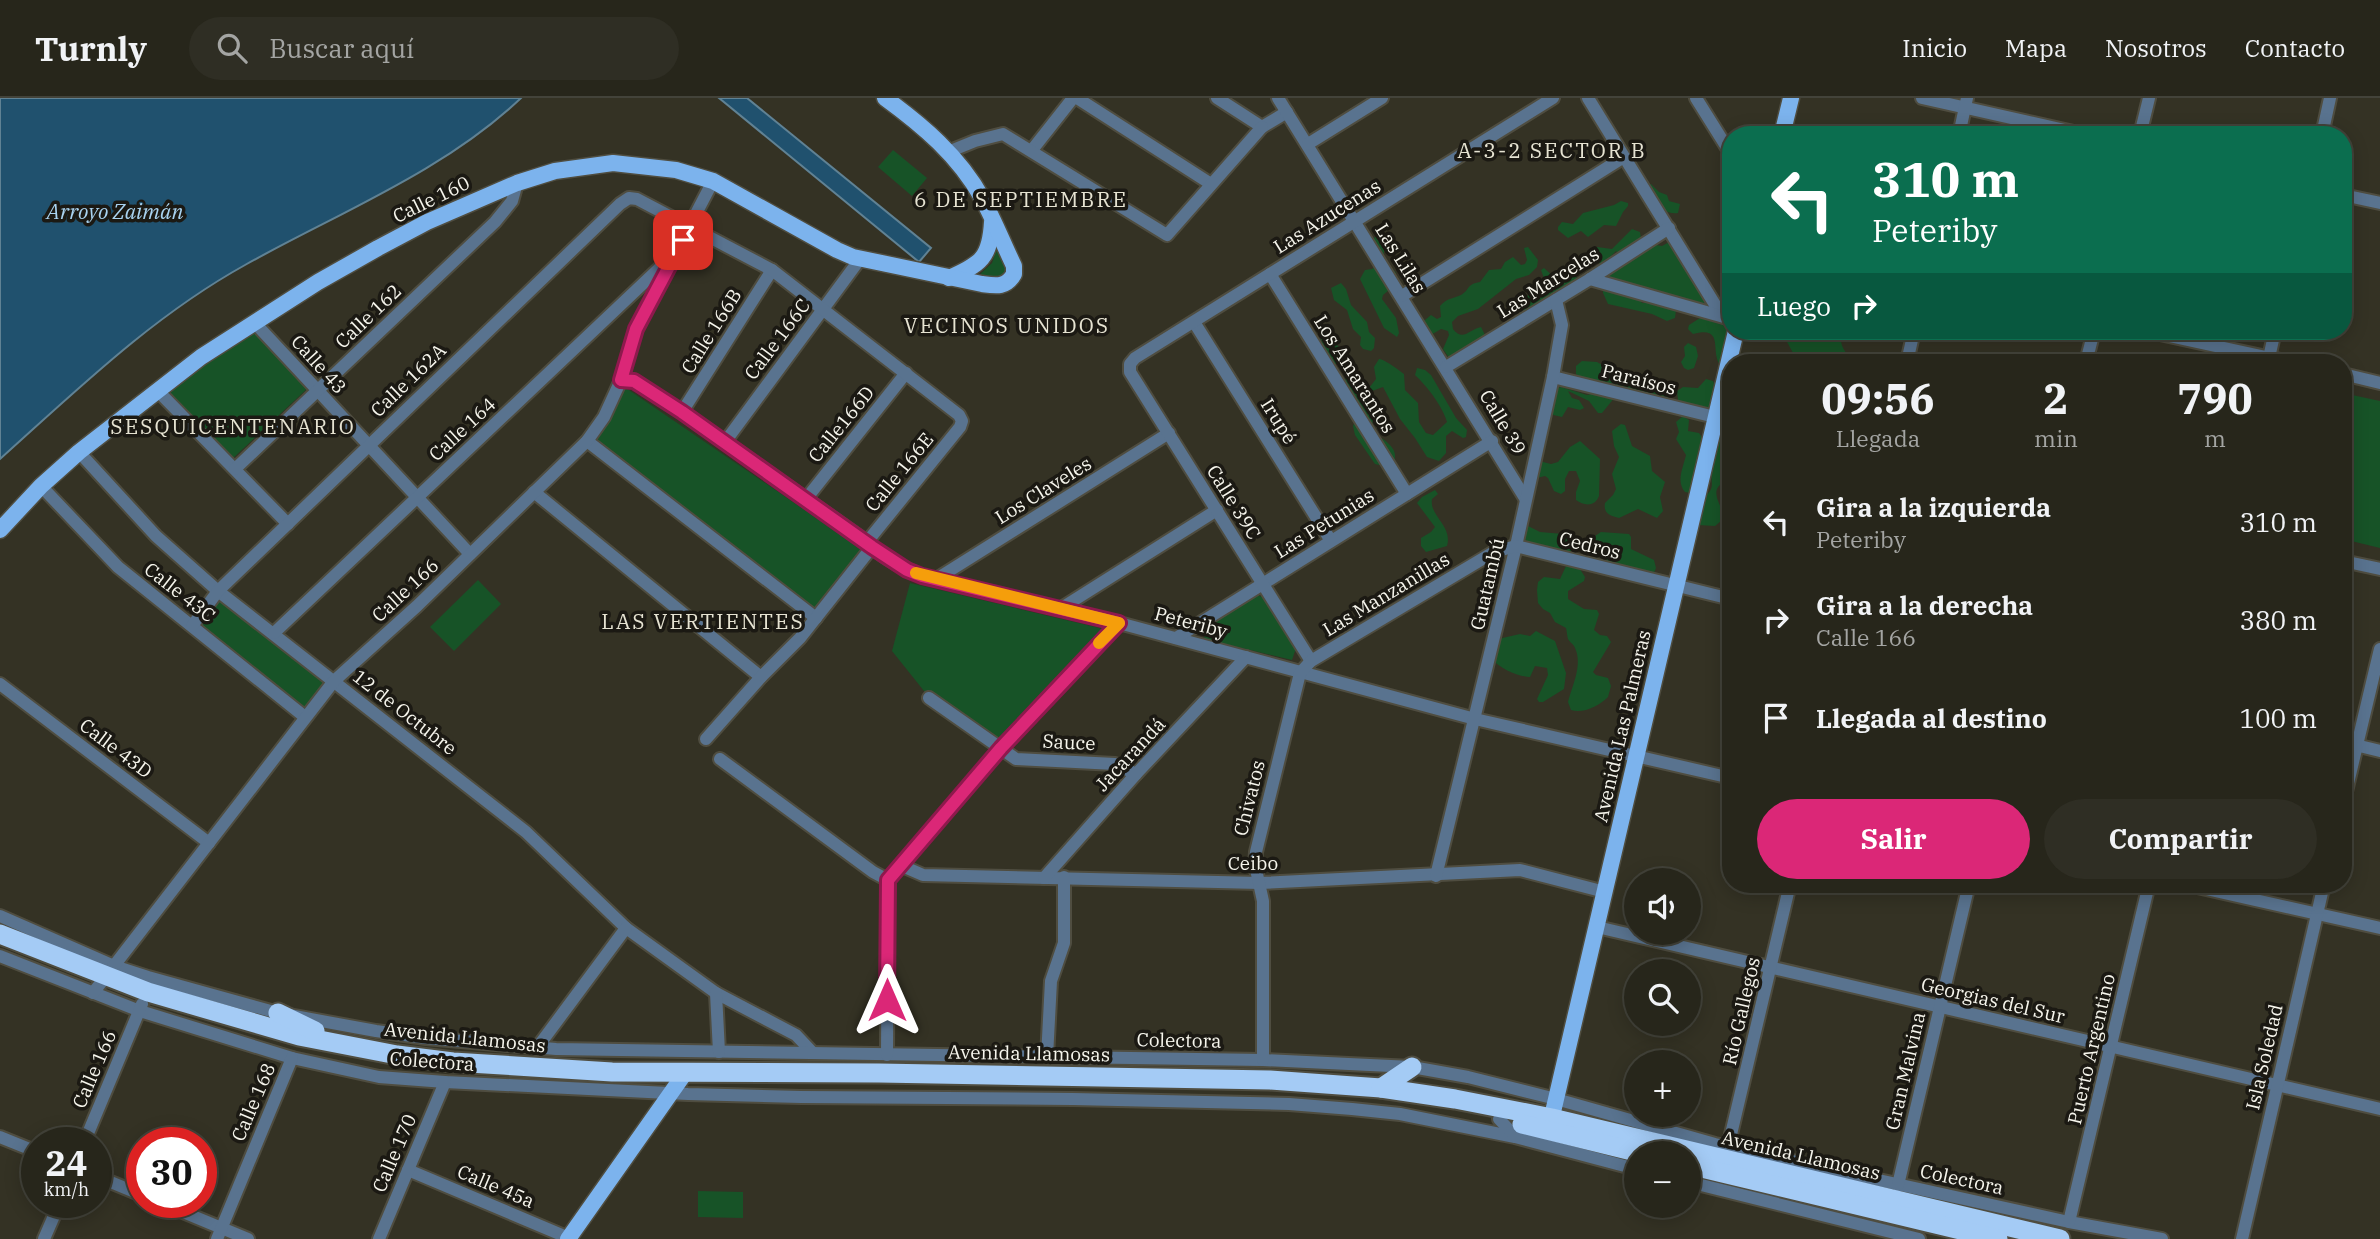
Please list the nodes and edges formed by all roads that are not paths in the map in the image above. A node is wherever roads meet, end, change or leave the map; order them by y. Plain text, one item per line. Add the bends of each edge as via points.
1 (885, 98) edge
2 (1075, 98) edge
3 (1217, 98) edge
4 (1278, 98) edge
5 (1382, 98) edge
6 (1553, 98) edge
7 (1588, 98) edge
8 (1696, 98) edge
9 (1791, 98) edge
10 (1922, 98) edge
11 (2149, 98) edge
12 (2330, 98) edge
13 (1966, 103) edge
14 (1287, 112) junction
15 (1784, 126) edge
16 (1961, 126) edge
17 (2053, 126) edge
18 (2142, 126) edge
19 (2324, 126) edge
20 (1262, 127) junction
21 (1722, 140) edge
22 (1308, 144) junction
23 (1032, 150) junction
24 (948, 152) junction
25 (1624, 157) junction
26 (713, 181) junction
27 (517, 183) junction
28 (1211, 184) junction
29 (2352, 197) edge
30 (2380, 203) edge
31 (993, 220) junction
32 (1355, 221) junction
33 (690, 227) junction
34 (1669, 228) junction
35 (676, 253) junction
36 (860, 259) junction
37 (772, 270) junction
38 (1270, 274) junction
39 (949, 278) junction
40 (1590, 279) junction
41 (1402, 296) junction
42 (1556, 300) junction
43 (823, 310) junction
44 (1722, 311) edge
45 (1722, 316) edge
46 (1194, 321) junction
47 (255, 323) junction
48 (2184, 340) edge
49 (2243, 354) edge
50 (1446, 367) junction
51 (1130, 372) joint
52 (906, 373) junction
53 (2352, 376) edge
54 (1553, 377) junction
55 (621, 380) junction
56 (2380, 383) edge
57 (158, 391) junction
58 (317, 391) junction
59 (682, 412) junction
60 (1722, 420) edge
61 (1722, 424) edge
62 (1169, 433) junction
63 (587, 441) junction
64 (1492, 441) junction
65 (725, 442) junction
66 (367, 446) junction
67 (79, 452) junction
68 (234, 469) junction
69 (41, 486) junction
70 (534, 492) junction
71 (1407, 494) junction
72 (418, 497) junction
73 (1525, 498) junction
74 (806, 499) junction
75 (1217, 510) junction
76 (288, 524) junction
77 (0, 530) edge
78 (1331, 541) junction
79 (870, 545) junction
80 (1516, 546) junction
81 (1494, 552) joint
82 (470, 554) junction
83 (2352, 563) edge
84 (2380, 569) edge
85 (938, 578) junction
86 (1263, 584) junction
87 (1677, 586) junction
88 (218, 591) junction
89 (1722, 597) edge
90 (1060, 610) junction
91 (816, 618) junction
92 (1119, 623) junction
93 (192, 626) junction
94 (274, 633) junction
95 (1176, 638) junction
96 (2380, 649) edge
97 (1246, 657) junction
98 (1311, 661) junction
99 (1300, 673) junction
100 (761, 677) junction
101 (334, 681) junction
102 (0, 684) edge
103 (929, 698) dead end
104 (305, 717) junction
105 (1475, 719) junction
106 (706, 739) dead end
107 (2352, 745) edge
108 (2357, 746) junction
109 (1001, 748) junction
110 (2380, 751) edge
111 (1637, 756) junction
112 (720, 759) dead end
113 (2352, 767) edge
114 (1136, 775) junction
115 (1722, 776) edge
116 (209, 843) junction
117 (900, 865) junction
118 (1436, 876) junction
119 (1064, 877) junction
120 (1044, 878) junction
121 (888, 880) junction
122 (1260, 883) junction
123 (1605, 892) junction
124 (1788, 893) edge
125 (1967, 893) edge
126 (2146, 893) edge
127 (2224, 893) edge
128 (2322, 893) edge
129 (2317, 914) junction
130 (0, 916) edge
131 (1597, 926) junction
132 (626, 928) junction
133 (2380, 928) edge
134 (0, 934) edge
135 (0, 945) edge
136 (0, 956) edge
137 (1770, 968) junction
138 (103, 980) junction
139 (716, 993) junction
140 (146, 996) junction
141 (1940, 1007) junction
142 (278, 1013) junction
143 (341, 1044) junction
144 (537, 1048) junction
145 (2111, 1048) junction
146 (719, 1052) junction
147 (812, 1052) junction
148 (887, 1055) junction
149 (1047, 1057) junction
150 (292, 1058) junction
151 (1263, 1060) junction
152 (1412, 1067) junction
153 (872, 1081) junction
154 (445, 1082) junction
155 (679, 1083) junction
156 (2277, 1085) junction
157 (1381, 1088) junction
158 (1177, 1096) junction
159 (2380, 1109) edge
160 (1499, 1119) junction
161 (1551, 1123) junction
162 (91, 1127) edge
163 (1586, 1132) junction
164 (0, 1137) edge
165 (1515, 1137) junction
166 (21, 1146) edge
167 (1624, 1147) edge
168 (1728, 1147) junction
169 (1624, 1160) edge
170 (1701, 1169) edge
171 (408, 1170) junction
172 (1701, 1185) edge
173 (1898, 1185) junction
174 (53, 1218) edge
175 (190, 1218) edge
176 (2065, 1231) edge
177 (219, 1233) edge
178 (568, 1238) edge
179 (44, 1239) edge
180 (248, 1239) edge
181 (379, 1239) edge
182 (1919, 1239) edge
183 (1998, 1239) edge
184 (2162, 1239) edge
185 (2242, 1239) edge

1 - 24 main road, Calle 160
2 - 23 street
2 - 28 street
3 - 20 street
4 - 14 street, Las Lilas
5 - 22 street
6 - 32 street, Las Azucenas
7 - 25 street
8 - 21 street
9 - 15 main road
10 - 13 street
11 - 18 street
12 - 19 street
13 - 16 street
13 - 17 street
14 - 20 street
14 - 22 street, Las Lilas
20 - 28 street
22 - 32 street, Las Lilas
23 - 24 street via 1003,134
23 - 28 street via 1167,235
24 - 31 main road, Calle 160
25 - 34 street
25 - 41 street
26 - 27 main road, Calle 160 via 676,170 613,163 555,171
26 - 33 street, Calle 166
26 - 36 main road, Calle 160
27 - 47 main road, Calle 160 via 378,248
27 - 58 street, Calle 162 via 512,201 495,222
29 - 30 street
31 - 39 main road via 985,257
31 - 39 main road, Calle 160 via 1014,266 1010,280 998,286
32 - 38 street, Las Azucenas
32 - 41 street, Las Lilas
33 - 35 street, Calle 166
33 - 37 street
33 - 66 street, Calle 162A via 637,199 620,204
34 - 40 street, Las Marcelas
34 - 44 street
35 - 55 street, Calle 166 via 636,329
35 - 72 street, Calle 164
36 - 39 main road, Calle 160
36 - 43 street, Calle 166C
37 - 43 street
37 - 59 street, Calle 166B
38 - 46 street, Las Azucenas
38 - 71 street, Los Amarantos
40 - 42 street, Las Marcelas
40 - 45 street
41 - 50 street, Las Lilas
42 - 50 street, Las Marcelas
42 - 54 street, Guatambú via 1562,325
43 - 52 street
43 - 65 street, Calle 166C
46 - 51 street, Las Azucenas via 1135,358
46 - 78 street, Irupé
47 - 57 main road, Calle 160
47 - 58 street, Calle 43
48 - 49 street
50 - 64 street, Calle 39
51 - 62 street, Calle 39C
52 - 74 street, Calle166D
52 - 79 street, Calle 166E via 962,421
53 - 56 street
54 - 60 street, Paraísos
54 - 73 street, Guatambú
55 - 59 street, Peteriby via 634,381
55 - 63 street, Calle 166
57 - 67 main road, Calle 160
57 - 68 street
58 - 66 street, Calle 43
58 - 68 street, Calle 162
59 - 65 street, Peteriby
61 - 87 main road, Avenida Las Palmeras
62 - 75 street, Calle 39C
62 - 85 street, Los Claveles
63 - 70 street, Calle 166
63 - 91 street
64 - 71 street, Las Petunias
64 - 73 street, Calle 39
65 - 74 street, Peteriby
66 - 72 street, Calle 43
66 - 76 street, Calle 162A
67 - 69 main road, Calle 160
67 - 88 street, 12 de Octubre via 156,536
68 - 76 street
69 - 77 main road, Calle 160
69 - 93 street, Calle 43C via 118,567
70 - 82 street, Calle 166
70 - 100 street
71 - 78 street, Las Petunias
72 - 82 street, Calle 43
72 - 94 street, Calle 164
73 - 80 street, Guatambú
74 - 79 street, Peteriby
75 - 86 street, Calle 39C
75 - 90 street
76 - 88 street, Calle 162A
78 - 86 street, Las Petunias
79 - 85 street, Peteriby via 907,570
79 - 91 street, Calle 166E
80 - 81 street, Cedros
80 - 87 street, Cedros
80 - 105 street, Guatambú
81 - 98 street, Las Manzanillas
82 - 101 street, Calle 166
83 - 84 street
85 - 90 street, Peteriby
86 - 95 street, Las Petunias
86 - 98 street, Calle 39C
87 - 89 street, Cedros
87 - 111 main road, Avenida Las Palmeras
88 - 93 street, Calle 162A
88 - 94 street, 12 de Octubre
90 - 92 street, Peteriby
91 - 100 street, Calle 166E
92 - 95 street, Peteriby
92 - 109 street
93 - 104 street, Calle 43C
94 - 101 street, 12 de Octubre
95 - 97 street, Peteriby
96 - 108 street
97 - 99 street, Peteriby
97 - 114 street, Jacarandá
98 - 99 street, Las Manzanillas
99 - 105 street, Peteriby
99 - 122 street, Chivatos via 1255,852
100 - 106 street, Calle 166E
101 - 104 street, Calle 166
101 - 132 street, 12 de Octubre via 526,832
102 - 116 street, Calle 43D
103 - 109 street, Sauce
104 - 116 street, Calle 166
105 - 111 street, Peteriby
105 - 118 street, Guatambú
107 - 108 street
108 - 110 street
108 - 113 street
109 - 114 street, Sauce via 1016,759 1115,764
109 - 117 street
111 - 115 street, Peteriby
111 - 123 main road, Avenida Las Palmeras
112 - 121 street
114 - 120 street, Jacarandá
116 - 138 street, Calle 166
117 - 120 street, Ceibo via 923,875
117 - 121 street
118 - 122 street, Ceibo
118 - 123 street, Ceibo via 1520,870
119 - 120 street, Ceibo
119 - 122 street, Ceibo
119 - 149 street via 1064,943 1050,988
121 - 148 street
122 - 151 street, Chivatos
123 - 131 main road, Avenida Las Palmeras
124 - 137 street, Río Gallegos
125 - 141 street, Gran Malvina
126 - 145 street, Puerto Argentino
127 - 129 street
128 - 129 street, Isla Soledad
129 - 133 street
129 - 156 street, Isla Soledad
130 - 138 street
131 - 137 street, Georgias del Sur
131 - 161 main road, Avenida Las Palmeras
132 - 139 street, 12 de Octubre
132 - 144 street
134 - 138 highway, Avenida Llamosas
135 - 138 highway, Avenida Llamosas
136 - 138 street
137 - 141 street, Georgias del Sur
137 - 168 street, Río Gallegos
138 - 140 highway, Avenida Llamosas
139 - 146 street
139 - 147 street, 12 de Octubre via 796,1035
140 - 142 street, Colectora
140 - 143 highway, Avenida Llamosas
140 - 150 street, Colectora
140 - 155 highway, Avenida Llamosas via 237,1031 448,1073
140 - 162 street, Calle 166
141 - 145 street, Georgias del Sur
141 - 173 street, Gran Malvina
142 - 143 highway
142 - 144 street, Colectora via 376,1031
143 - 155 highway, Avenida Llamosas via 453,1062 612,1072
144 - 146 street, Colectora
145 - 156 street, Georgias del Sur
145 - 176 street, Puerto Argentino
146 - 147 street, Colectora
146 - 155 street via 696,1064
147 - 153 street, Colectora
148 - 149 street, Colectora
148 - 153 street, Colectora
149 - 151 street, Colectora
150 - 154 street, Colectora via 379,1077
150 - 177 street, Calle 168
151 - 152 street, Colectora
152 - 157 highway
152 - 161 street, Colectora via 1468,1077
153 - 155 highway, Avenida Llamosas
153 - 157 highway, Avenida Llamosas via 1270,1080
153 - 158 highway, Avenida Llamosas
154 - 155 street, Colectora
154 - 171 street, Calle 170
155 - 178 main road
156 - 159 street, Georgias del Sur
156 - 185 street, Isla Soledad
157 - 161 highway, Avenida Llamosas via 1455,1099
158 - 160 highway, Avenida Llamosas via 1262,1089 1380,1098
158 - 165 street, Colectora via 1400,1114
160 - 161 highway, Avenida Llamosas
160 - 165 street
161 - 163 highway, Avenida Llamosas
161 - 163 street, Colectora
161 - 165 street, Colectora
163 - 167 highway, Avenida Llamosas
163 - 168 street, Colectora
163 - 169 street, Colectora
163 - 176 highway, Avenida Llamosas
164 - 166 street
168 - 173 street, Colectora
170 - 183 highway, Avenida Llamosas
171 - 178 street, Calle 45a
171 - 181 street, Calle 170
172 - 182 street
173 - 176 street, Colectora
174 - 179 street
175 - 177 street
176 - 184 street, Colectora
177 - 180 street

